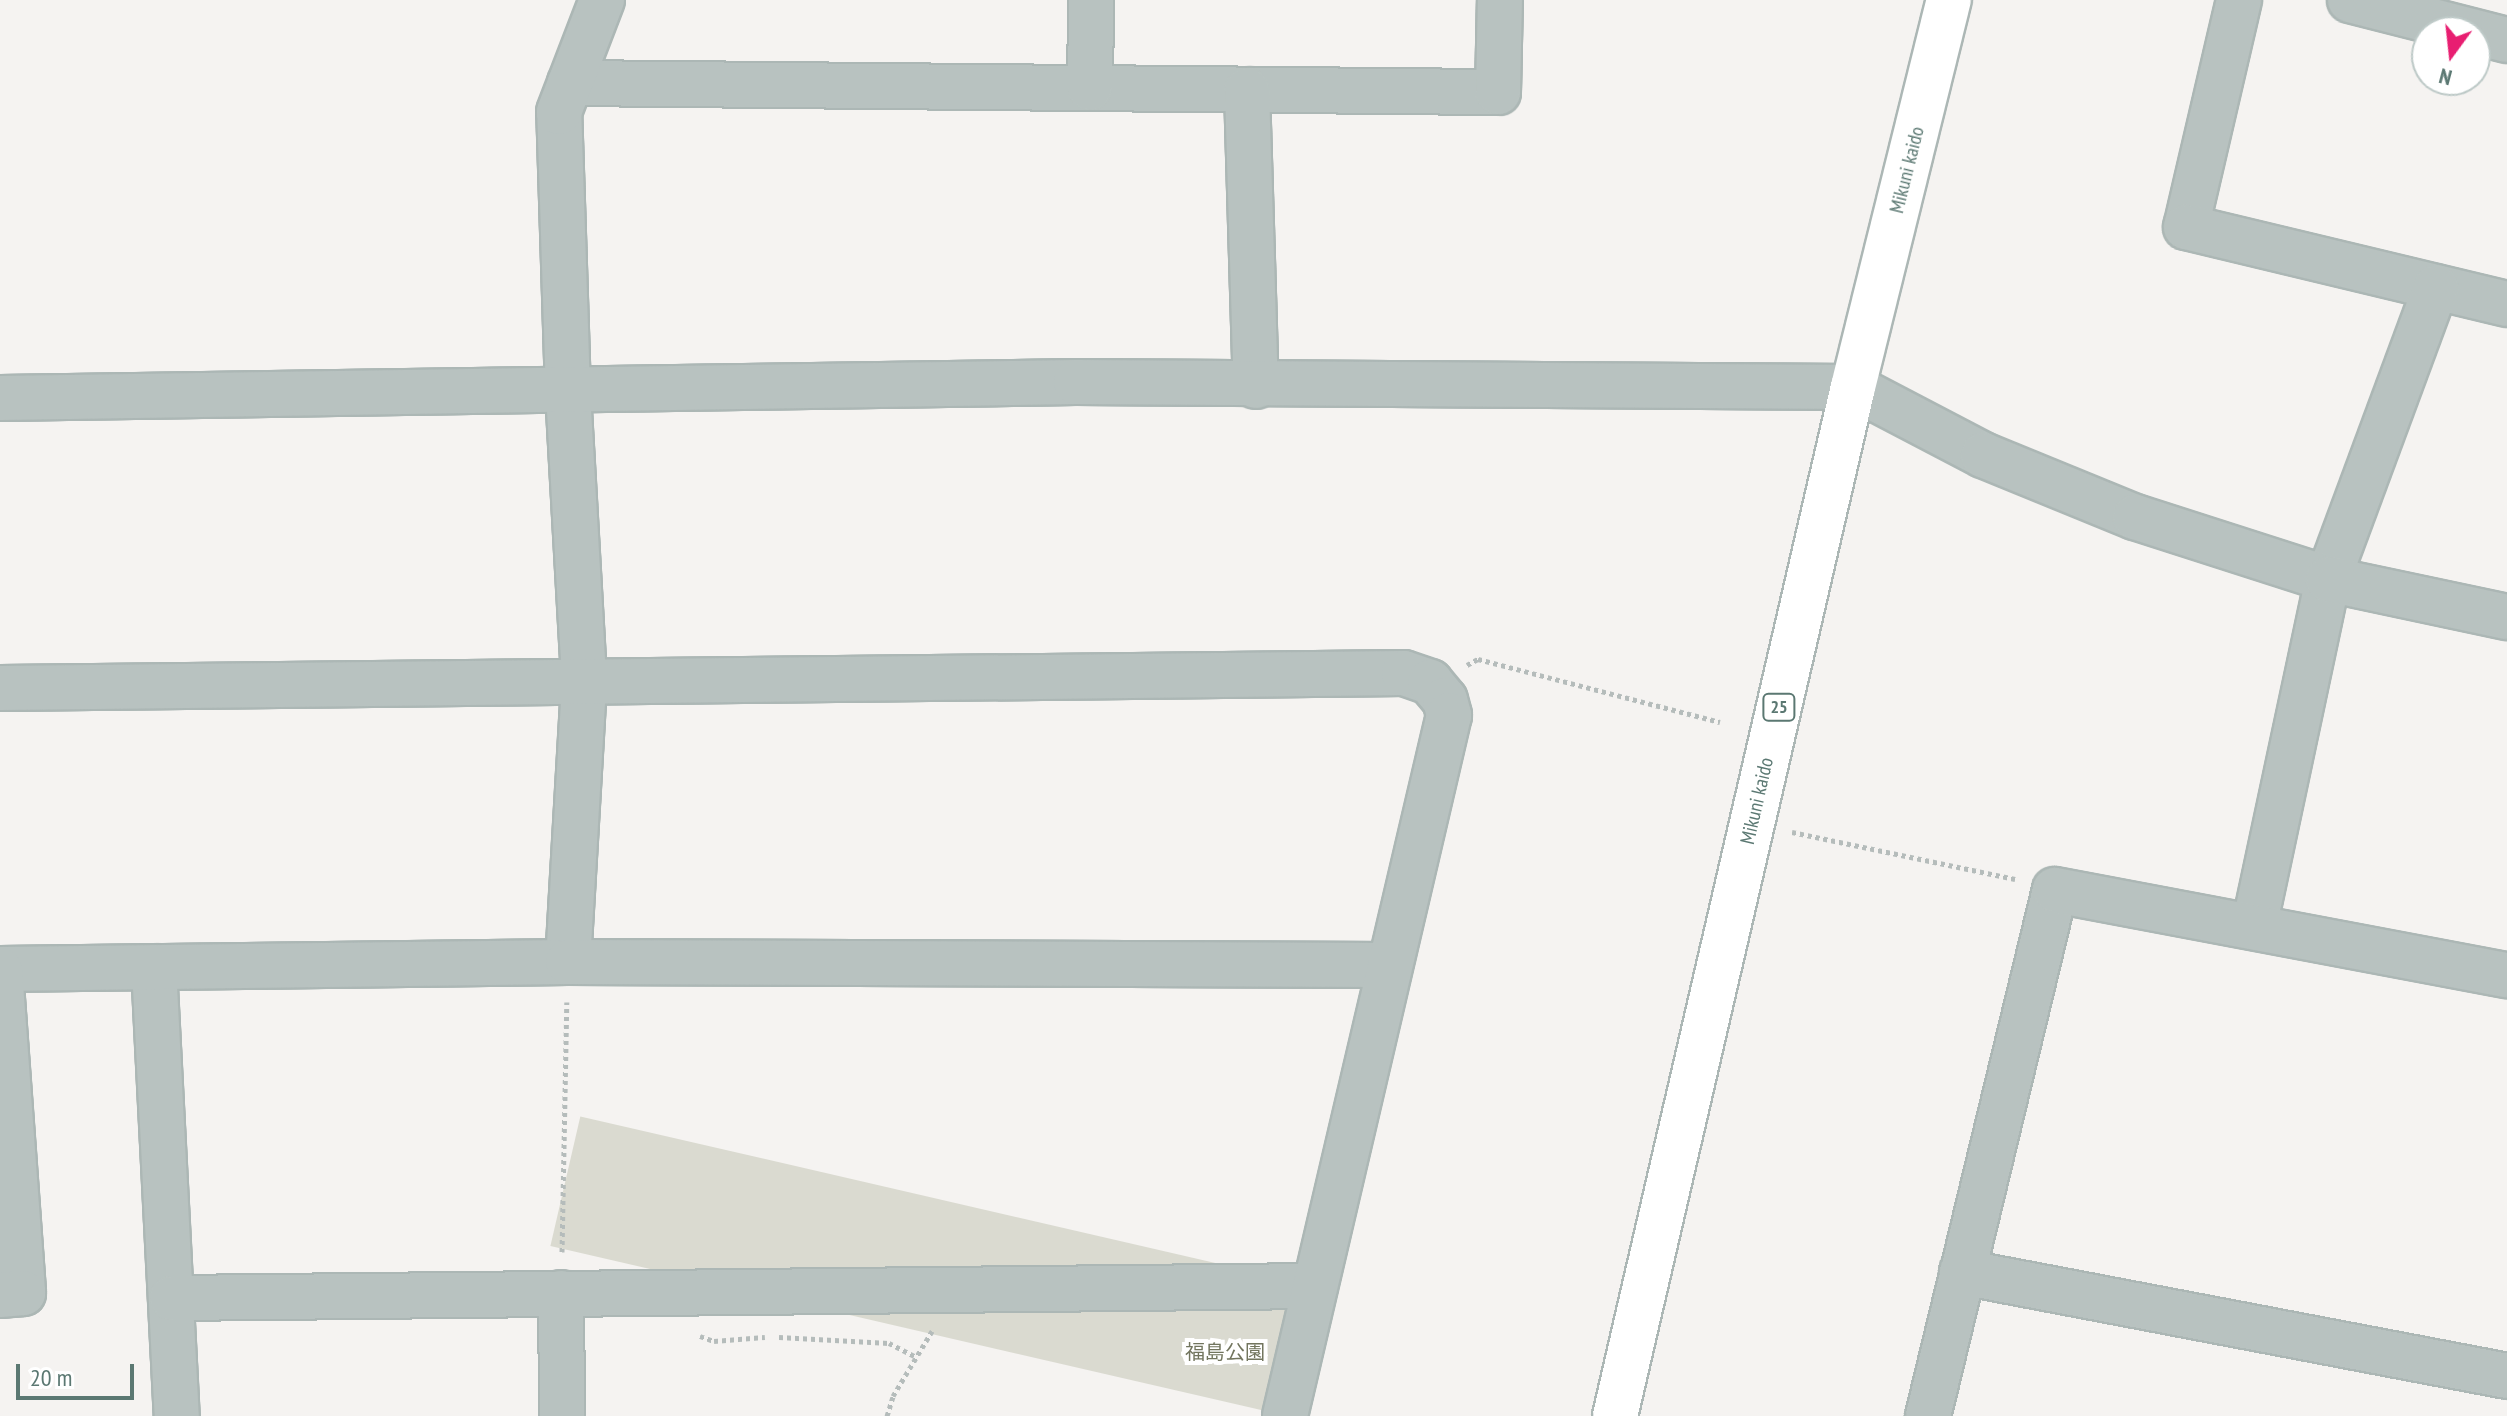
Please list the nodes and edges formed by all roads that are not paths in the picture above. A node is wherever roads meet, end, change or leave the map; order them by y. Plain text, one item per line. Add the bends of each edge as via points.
1 (602, 0) edge
2 (1091, 0) edge
3 (1500, 0) edge
4 (1949, 0) edge
5 (2239, 0) edge
6 (2350, 0) edge
7 (2416, 8) edge
8 (2507, 40) edge
9 (570, 83) junction
10 (1090, 88) junction
11 (1247, 90) junction
12 (2436, 287) junction
13 (2507, 304) edge
14 (1256, 386) junction
15 (1853, 387) junction
16 (568, 392) junction
17 (0, 398) edge
18 (2328, 579) junction
19 (2507, 617) edge
20 (584, 681) junction
21 (0, 688) edge
22 (2254, 927) junction
23 (568, 962) junction
24 (1390, 965) junction
25 (154, 967) junction
26 (0, 969) edge
27 (2507, 975) edge
28 (1962, 1272) junction
29 (1315, 1286) junction
30 (561, 1293) junction
31 (0, 1295) edge
32 (172, 1298) junction
33 (2507, 1376) edge
34 (177, 1416) edge
35 (562, 1416) edge
36 (1285, 1416) edge
37 (1615, 1416) edge
38 (1928, 1416) edge

1 - 9 street
2 - 10 street
3 - 11 street via 1498,92
4 - 15 main road, Mikuni kaido / 25
5 - 12 street via 2186,227
6 - 7 street
7 - 8 street
9 - 10 street
9 - 16 street via 559,112
10 - 11 street
11 - 14 street
12 - 13 street
12 - 18 street
14 - 15 street
14 - 16 street via 1076,382
15 - 18 street via 1983,455 2135,517
15 - 37 main road, Mikuni kaido / 25
16 - 17 street
16 - 20 street
18 - 19 street
18 - 22 street
20 - 21 street
20 - 23 street
20 - 24 street via 1404,673 1430,682 1445,700 1449,715
22 - 27 street
22 - 28 street via 2055,890
23 - 24 street
23 - 25 street
24 - 29 street
25 - 26 street
25 - 32 street
26 - 31 street via 23,1293
28 - 33 street
28 - 38 street
29 - 30 street
29 - 36 street
30 - 32 street
30 - 35 street
32 - 34 street

